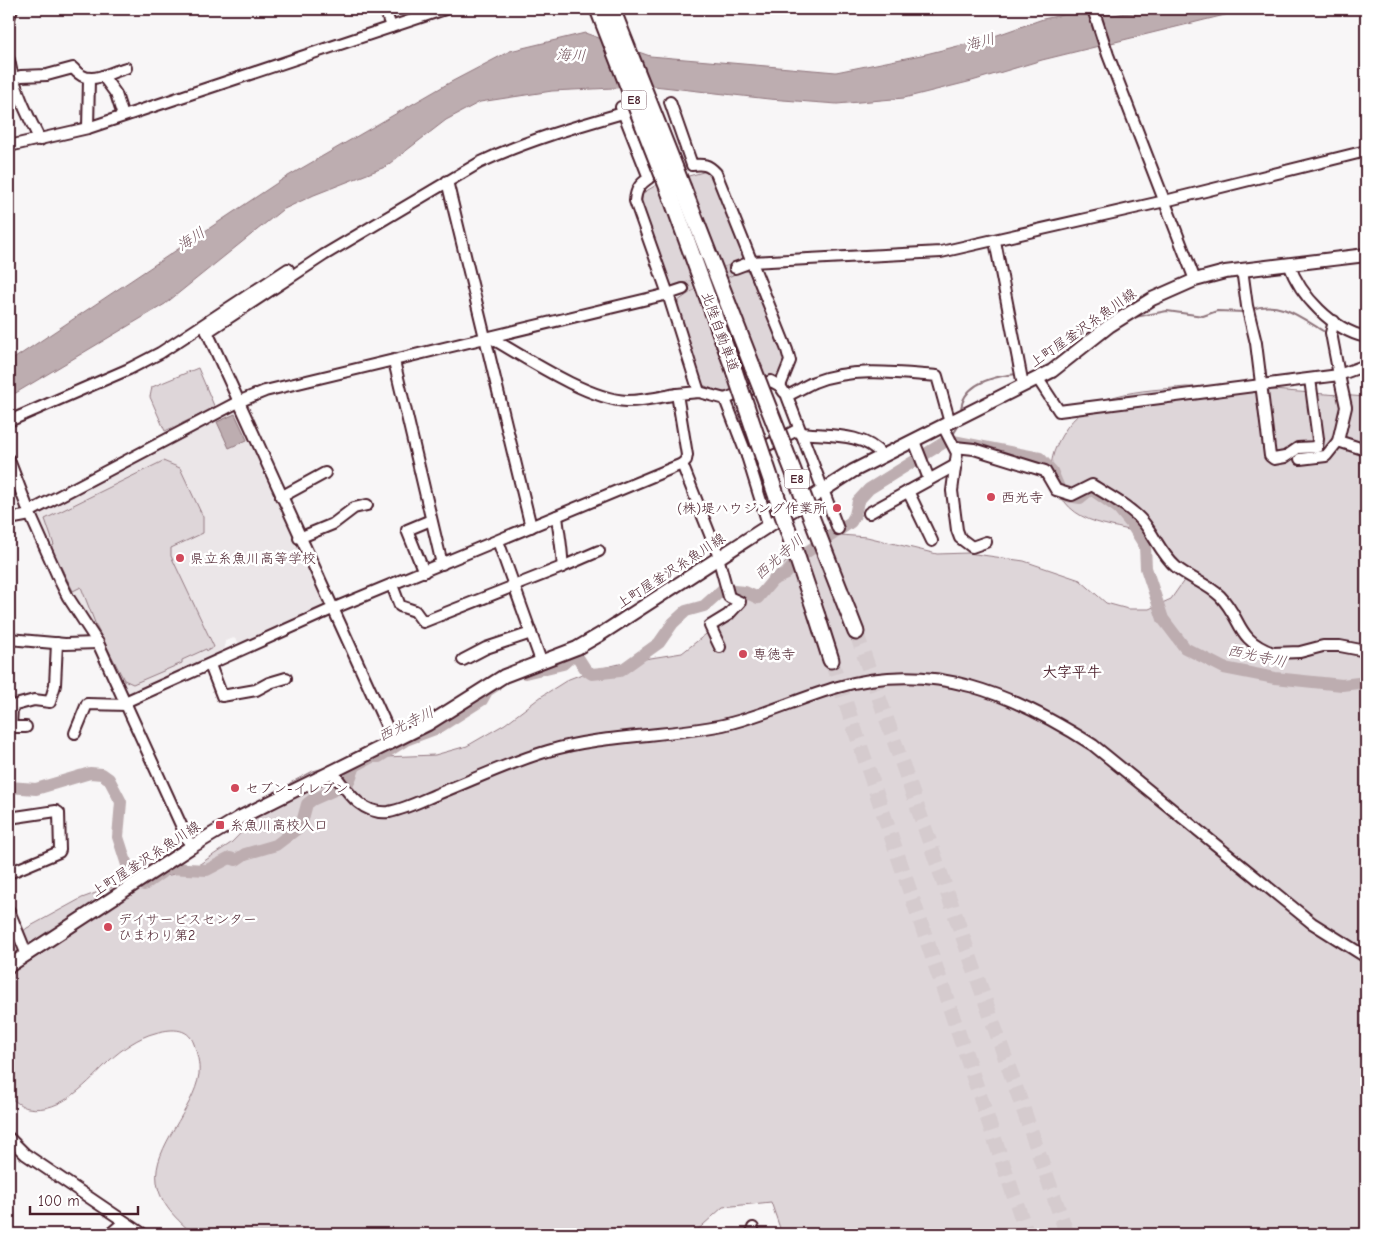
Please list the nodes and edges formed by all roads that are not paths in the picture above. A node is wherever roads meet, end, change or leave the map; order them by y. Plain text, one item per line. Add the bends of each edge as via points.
1 (12, 9) edge
2 (385, 9) edge
3 (445, 9) edge
4 (598, 9) edge
5 (612, 9) edge
6 (1093, 9) edge
7 (9, 18) edge
8 (391, 27) junction
9 (9, 60) edge
10 (126, 68) dead end
11 (103, 76) junction
12 (12, 79) junction
13 (89, 79) junction
14 (670, 102) dead end
15 (124, 116) junction
16 (88, 128) junction
17 (40, 140) junction
18 (9, 146) edge
19 (1366, 151) edge
20 (692, 165) junction
21 (649, 178) junction
22 (447, 182) junction
23 (676, 189) junction
24 (1165, 201) junction
25 (994, 241) junction
26 (1366, 256) edge
27 (750, 262) junction
28 (1289, 264) junction
29 (735, 268) tunnel mouth
30 (288, 269) dead end
31 (1242, 269) junction
32 (1195, 280) junction
33 (683, 288) tunnel mouth
34 (668, 294) junction
35 (1334, 321) junction
36 (205, 328) junction
37 (1366, 337) edge
38 (488, 338) junction
39 (394, 361) junction
40 (1366, 365) edge
41 (1339, 375) junction
42 (1038, 379) junction
43 (1310, 379) junction
44 (1023, 385) junction
45 (780, 386) junction
46 (1261, 386) junction
47 (699, 392) junction
48 (677, 394) junction
49 (787, 396) junction
50 (725, 399) junction
51 (238, 402) junction
52 (9, 421) edge
53 (946, 424) junction
54 (800, 431) junction
55 (914, 440) junction
56 (1338, 440) junction
57 (955, 447) junction
58 (1366, 450) edge
59 (747, 456) junction
60 (883, 456) junction
61 (1300, 459) dead end
62 (9, 460) edge
63 (682, 464) junction
64 (956, 465) junction
65 (325, 473) dead end
66 (929, 479) junction
67 (822, 490) junction
68 (908, 491) junction
69 (281, 497) junction
70 (367, 505) dead end
71 (869, 513) dead end
72 (29, 514) junction
73 (557, 516) junction
74 (9, 519) edge
75 (432, 520) junction
76 (768, 524) junction
77 (531, 527) junction
78 (838, 529) dead end
79 (300, 538) junction
80 (498, 541) junction
81 (932, 541) dead end
82 (986, 542) dead end
83 (599, 551) dead end
84 (718, 557) junction
85 (442, 564) junction
86 (562, 566) junction
87 (424, 572) junction
88 (392, 585) junction
89 (514, 586) junction
90 (332, 609) junction
91 (856, 632) tunnel mouth
92 (531, 633) junction
93 (9, 639) edge
94 (57, 643) junction
95 (98, 643) junction
96 (720, 647) dead end
97 (1366, 651) edge
98 (462, 660) dead end
99 (831, 660) tunnel mouth
100 (541, 661) junction
101 (210, 665) junction
102 (286, 678) dead end
103 (126, 704) junction
104 (10, 727) edge
105 (26, 727) dead end
106 (75, 733) dead end
107 (393, 740) junction
108 (332, 771) junction
109 (9, 818) edge
110 (192, 847) junction
111 (9, 873) edge
112 (9, 911) edge
113 (26, 955) junction
114 (1366, 956) edge
115 (9, 966) edge
116 (10, 1141) edge
117 (124, 1222) junction
118 (110, 1234) edge
119 (143, 1234) edge

1 - 7 street
2 - 8 street
3 - 8 street
4 - 23 highway, 北陸自動車道 / E8, bridge
5 - 23 highway, 北陸自動車道 / E8, bridge
6 - 24 street
8 - 15 street
9 - 12 street
10 - 11 street
11 - 13 street
11 - 15 street via 116,94
12 - 13 street via 73,68 79,76
12 - 17 street
13 - 16 street
14 - 20 street
15 - 16 street
16 - 17 street
17 - 18 street
19 - 24 street
20 - 21 street
20 - 27 street via 710,166 716,173
21 - 22 street via 622,110 505,151
21 - 34 street via 640,184 635,201
22 - 36 street
22 - 38 street
23 - 91 highway, 北陸自動車道 / E8, bridge via 753,368
23 - 99 highway, 北陸自動車道 / E8, bridge
24 - 25 street
24 - 32 street
25 - 27 street via 942,252
25 - 44 street
26 - 28 main road, 上町屋釜沢糸魚川線
27 - 29 street
27 - 45 street via 790,361
28 - 31 main road, 上町屋釜沢糸魚川線
28 - 35 street via 1307,296
30 - 36 street
31 - 32 main road, 上町屋釜沢糸魚川線
31 - 46 street
32 - 42 main road, 上町屋釜沢糸魚川線 via 1137,307
33 - 34 street
34 - 38 street
34 - 47 street
35 - 37 street via 1349,332
35 - 41 street via 1331,333
36 - 51 street
36 - 52 street via 129,369
38 - 39 street
38 - 48 street via 571,383 616,399 639,400
38 - 77 street
39 - 51 street via 265,391
39 - 75 street
40 - 41 street
41 - 43 street
41 - 56 street via 1346,406
42 - 44 main road, 上町屋釜沢糸魚川線
42 - 46 street via 1059,411
43 - 46 street
43 - 46 street via 1317,447 1298,448 1285,457 1274,459 1270,456
44 - 53 main road, 上町屋釜沢糸魚川線
45 - 49 street
45 - 50 street via 771,381
47 - 48 street
47 - 50 street
48 - 63 street via 687,455
49 - 53 street via 814,382 838,376 880,372 937,376
49 - 54 street
50 - 59 street
51 - 69 street
51 - 72 street
53 - 55 main road, 上町屋釜沢糸魚川線
53 - 57 street
54 - 59 street
54 - 60 street via 858,438
54 - 67 street
55 - 60 main road, 上町屋釜沢糸魚川線
55 - 66 street
56 - 58 street
56 - 61 street via 1326,456
57 - 64 street
57 - 97 street via 974,449 1045,471 1056,490 1072,495 1092,485 1107,494 1143,522 1175,566 1188,578 1216,593 1249,641 1263,649 1273,653 1340,646
59 - 76 street
60 - 67 main road, 上町屋釜沢糸魚川線
62 - 72 street
63 - 73 street
63 - 84 street
64 - 66 street
64 - 82 street via 952,502 960,538 972,547
65 - 69 street
66 - 68 street
67 - 76 main road, 上町屋釜沢糸魚川線
67 - 78 street
68 - 71 street
68 - 81 street
69 - 79 street
70 - 79 street via 354,508 333,524
72 - 74 street
72 - 95 street via 68,597
73 - 77 street
73 - 86 street via 564,560
75 - 85 street
75 - 87 street via 408,530
76 - 84 main road, 上町屋釜沢糸魚川線
77 - 80 street
79 - 90 street
80 - 85 street
80 - 89 street
83 - 86 street
84 - 96 street via 729,597 740,602 728,615 710,626
84 - 100 main road, 上町屋釜沢糸魚川線 via 601,634 577,648
85 - 87 street
86 - 89 street
87 - 88 street
88 - 89 street via 400,606 415,611 423,622
88 - 90 street
89 - 92 street
90 - 101 street
90 - 107 street
92 - 98 street
92 - 100 street
93 - 94 street
94 - 95 street
94 - 104 street via 55,685 50,702 34,700 12,706
95 - 103 street
100 - 107 main road, 上町屋釜沢糸魚川線 via 504,676 428,724
101 - 102 street via 222,696 256,690
101 - 103 street
103 - 106 street via 87,704
103 - 110 street
104 - 105 street
107 - 108 main road, 上町屋釜沢糸魚川線
108 - 110 main road, 上町屋釜沢糸魚川線 via 241,817
108 - 114 street via 360,804 375,812 389,812 528,758 568,746 734,722 772,712 836,687 879,677 943,678 988,691 1063,726 1093,745 1312,922
109 - 111 street via 56,811 59,813 60,850
110 - 113 main road, 上町屋釜沢糸魚川線
112 - 113 street
113 - 115 main road, 上町屋釜沢糸魚川線
116 - 117 street
117 - 118 street
117 - 119 street

